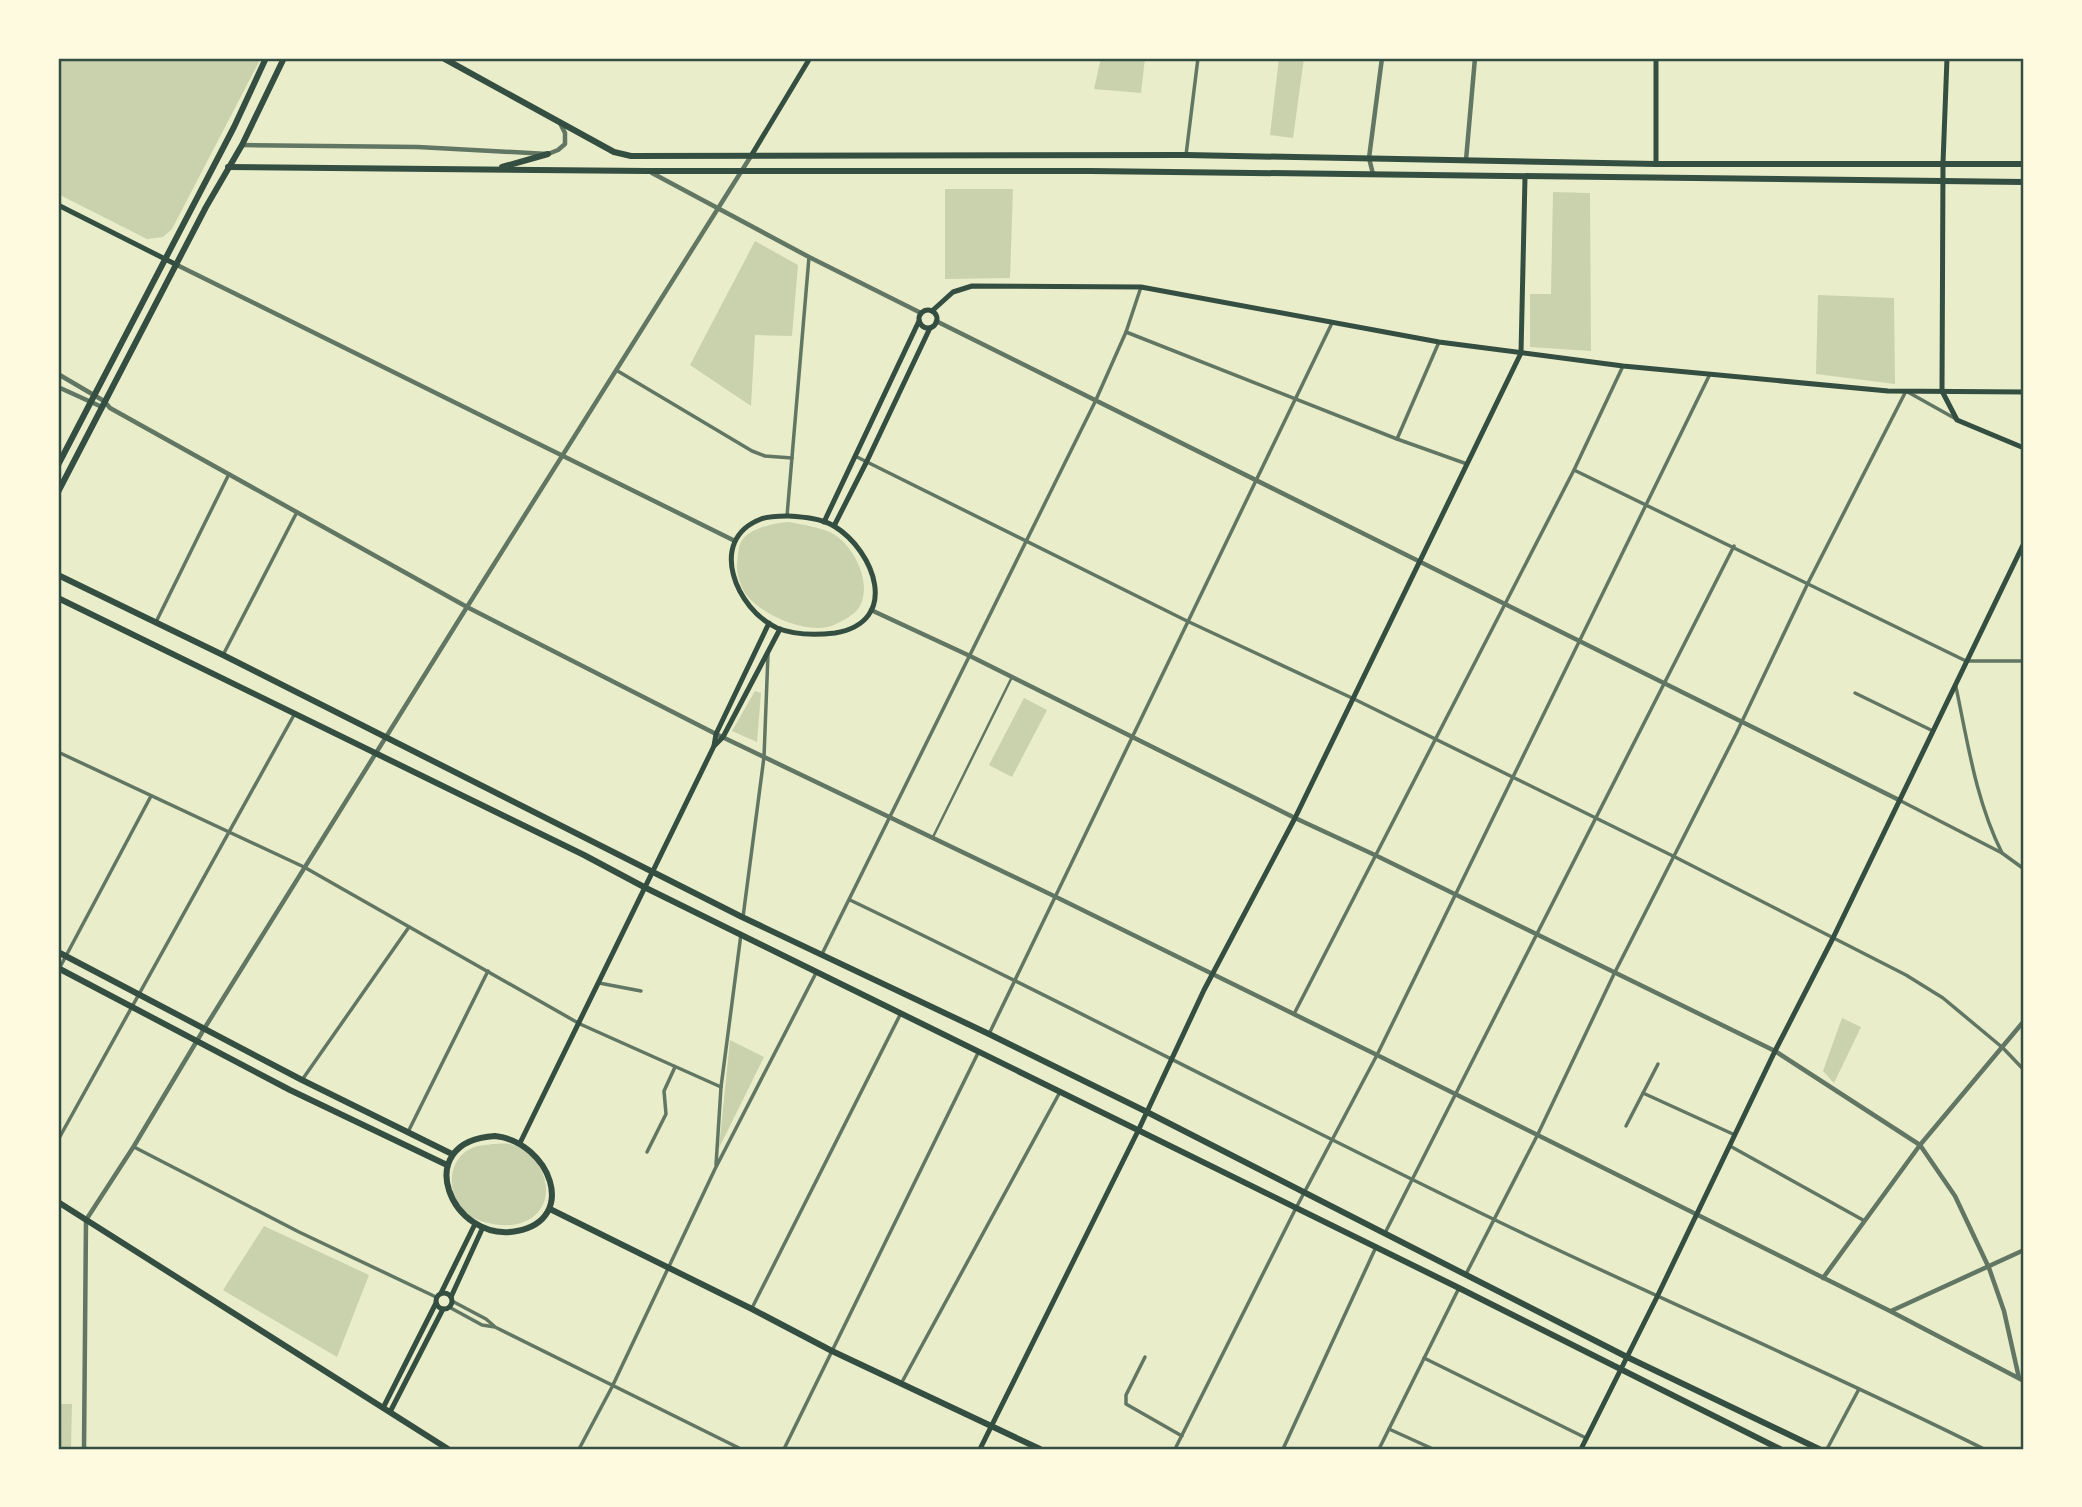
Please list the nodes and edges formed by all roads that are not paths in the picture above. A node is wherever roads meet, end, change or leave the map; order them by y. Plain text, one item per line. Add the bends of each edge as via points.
1 (266, 58) edge
2 (284, 58) edge
3 (443, 58) edge
4 (810, 58) edge
5 (1198, 58) edge
6 (1382, 58) edge
7 (1475, 58) edge
8 (1656, 58) edge
9 (1947, 58) edge
10 (560, 123) junction
11 (242, 145) junction
12 (548, 154) junction
13 (1186, 155) junction
14 (751, 156) junction
15 (1369, 158) junction
16 (1466, 161) junction
17 (1943, 163) junction
18 (1656, 164) junction
19 (2024, 164) edge
20 (228, 167) junction
21 (494, 170) junction
22 (649, 171) junction
23 (741, 171) junction
24 (1373, 174) junction
25 (1525, 177) junction
26 (1944, 181) junction
27 (2024, 182) edge
28 (58, 205) edge
29 (719, 207) junction
30 (809, 257) junction
31 (165, 258) junction
32 (177, 265) junction
33 (1141, 286) junction
34 (932, 311) junction
35 (921, 313) junction
36 (919, 321) junction
37 (936, 321) junction
38 (1332, 323) junction
39 (930, 328) junction
40 (1126, 332) junction
41 (1438, 342) junction
42 (1521, 353) junction
43 (1623, 366) junction
44 (616, 370) junction
45 (58, 374) edge
46 (1710, 374) junction
47 (58, 387) edge
48 (1906, 391) junction
49 (1942, 391) junction
50 (2024, 392) edge
51 (93, 394) junction
52 (1296, 399) junction
53 (89, 402) junction
54 (1095, 402) junction
55 (102, 404) junction
56 (1957, 419) junction
57 (1397, 439) junction
58 (2024, 448) edge
59 (562, 455) junction
60 (857, 457) junction
61 (792, 458) junction
62 (867, 461) junction
63 (1467, 464) junction
64 (58, 465) edge
65 (1574, 470) junction
66 (229, 474) junction
67 (1256, 482) junction
68 (58, 492) edge
69 (1647, 505) junction
70 (297, 512) junction
71 (787, 516) junction
72 (824, 522) junction
73 (834, 526) junction
74 (1027, 540) junction
75 (735, 541) junction
76 (2024, 543) edge
77 (1734, 546) junction
78 (1420, 561) junction
79 (58, 575) edge
80 (1808, 583) junction
81 (58, 598) edge
82 (1504, 604) junction
83 (467, 607) junction
84 (871, 610) junction
85 (1187, 621) junction
86 (156, 622) junction
87 (769, 623) junction
88 (780, 629) junction
89 (1579, 641) junction
90 (768, 654) junction
91 (223, 655) junction
92 (970, 656) junction
93 (2024, 660) edge
94 (1966, 662) junction
95 (1012, 677) junction
96 (1665, 684) junction
97 (1955, 685) junction
98 (1855, 693) dead end
99 (1352, 698) junction
100 (295, 713) junction
101 (1742, 721) junction
102 (1933, 731) junction
103 (716, 734) junction
104 (723, 737) junction
105 (1131, 737) junction
106 (385, 738) junction
107 (1433, 739) junction
108 (715, 746) junction
109 (58, 751) edge
110 (376, 753) junction
111 (764, 757) junction
112 (1513, 778) junction
113 (150, 796) junction
114 (1899, 800) junction
115 (890, 817) junction
116 (1295, 818) junction
117 (1597, 819) junction
118 (229, 830) junction
119 (933, 837) junction
120 (2002, 853) junction
121 (1377, 856) junction
122 (1675, 857) junction
123 (304, 867) junction
124 (2024, 869) edge
125 (653, 870) junction
126 (644, 887) junction
127 (1454, 895) junction
128 (1054, 896) junction
129 (850, 900) junction
130 (743, 917) junction
131 (409, 927) junction
132 (740, 934) junction
133 (1536, 935) junction
134 (1833, 938) junction
135 (58, 952) edge
136 (65, 956) junction
137 (821, 956) junction
138 (58, 969) edge
139 (488, 971) junction
140 (817, 971) junction
141 (1212, 974) junction
142 (1614, 974) junction
143 (1014, 978) junction
144 (599, 983) junction
145 (641, 990) dead end
146 (139, 995) junction
147 (132, 1007) junction
148 (901, 1013) junction
149 (1294, 1014) junction
150 (2024, 1021) edge
151 (580, 1024) junction
152 (204, 1029) junction
153 (989, 1034) junction
154 (198, 1040) junction
155 (2003, 1048) junction
156 (979, 1051) junction
157 (1775, 1051) junction
158 (1377, 1055) junction
159 (1172, 1058) junction
160 (1658, 1065) dead end
161 (675, 1067) junction
162 (2024, 1070) edge
163 (302, 1080) junction
164 (721, 1087) junction
165 (1060, 1092) junction
166 (1643, 1093) junction
167 (1455, 1096) junction
168 (1147, 1112) junction
169 (1626, 1126) dead end
170 (1138, 1132) junction
171 (407, 1133) junction
172 (1735, 1135) junction
173 (1537, 1136) junction
174 (1332, 1139) junction
175 (58, 1140) edge
176 (520, 1143) junction
177 (1920, 1145) junction
178 (134, 1146) junction
179 (1730, 1146) junction
180 (647, 1152) dead end
181 (452, 1153) junction
182 (447, 1165) junction
183 (715, 1169) junction
184 (1412, 1179) junction
185 (1304, 1192) junction
186 (58, 1202) edge
187 (1296, 1208) junction
188 (550, 1209) junction
189 (1696, 1215) junction
190 (1494, 1219) junction
191 (86, 1220) junction
192 (1863, 1220) junction
193 (475, 1224) junction
194 (483, 1227) junction
195 (1385, 1233) junction
196 (1376, 1247) junction
197 (2024, 1250) edge
198 (668, 1268) junction
199 (1989, 1268) junction
200 (1466, 1274) junction
201 (1823, 1278) junction
202 (1459, 1288) junction
203 (1657, 1297) junction
204 (438, 1298) junction
205 (449, 1303) junction
206 (752, 1308) junction
207 (1890, 1311) junction
208 (832, 1351) junction
209 (1145, 1357) dead end
210 (1627, 1357) junction
211 (1424, 1358) junction
212 (1620, 1370) junction
213 (2022, 1379) edge
214 (902, 1382) junction
215 (612, 1387) junction
216 (1858, 1389) junction
217 (386, 1410) junction
218 (992, 1426) junction
219 (1389, 1429) junction
220 (1182, 1436) junction
221 (1587, 1438) junction
222 (84, 1449) edge
223 (448, 1449) edge
224 (579, 1449) edge
225 (741, 1449) edge
226 (784, 1449) edge
227 (980, 1449) edge
228 (1040, 1449) edge
229 (1175, 1449) edge
230 (1283, 1449) edge
231 (1379, 1449) edge
232 (1433, 1449) edge
233 (1581, 1449) edge
234 (1780, 1449) edge
235 (1819, 1449) edge
236 (1828, 1449) edge
237 (1984, 1449) edge

1 - 31 main road
2 - 11 main road
3 - 10 main road
4 - 14 main road
5 - 13 street
6 - 15 street
7 - 16 street
8 - 18 main road
9 - 17 main road
10 - 12 street via 565,144
10 - 14 main road via 614,152 631,156
11 - 12 street
11 - 20 main road
12 - 21 main road
13 - 14 main road
13 - 15 main road
14 - 23 street
15 - 16 main road
15 - 24 street
16 - 18 main road
17 - 18 main road
17 - 19 main road
17 - 26 main road
20 - 21 main road
20 - 32 main road
21 - 22 main road
22 - 23 main road
22 - 29 street
23 - 24 main road
23 - 29 street
24 - 25 main road
25 - 26 main road
25 - 42 main road
26 - 27 main road
26 - 49 main road
28 - 31 main road
29 - 30 street
29 - 44 street
30 - 35 street
30 - 61 street
31 - 32 main road
31 - 51 main road
32 - 55 main road
32 - 59 street
33 - 34 main road via 972,286 953,292
33 - 38 main road
33 - 40 street
34 - 35 main road
34 - 37 main road
35 - 36 main road
36 - 39 main road
36 - 60 main road
37 - 39 main road
37 - 54 street
38 - 41 main road
38 - 52 street
39 - 62 main road
40 - 52 street
40 - 54 street
41 - 42 main road
41 - 57 street
42 - 43 main road
42 - 63 main road
43 - 46 main road
43 - 65 street
44 - 59 street
44 - 61 street via 752,451
45 - 51 street
46 - 48 main road
46 - 69 street
47 - 53 street
48 - 49 main road
48 - 56 street
48 - 80 street
49 - 50 main road
49 - 56 main road
51 - 53 main road
51 - 55 street
52 - 57 street
52 - 67 street
53 - 55 street
53 - 64 main road
54 - 67 street
54 - 74 street
55 - 66 street
55 - 68 main road
56 - 58 main road
57 - 63 street
59 - 75 street
59 - 83 street
60 - 62 street
60 - 72 main road
61 - 71 street
62 - 73 main road
62 - 74 street
63 - 78 main road
65 - 69 street
65 - 82 street
66 - 70 street
66 - 86 street
67 - 78 street
67 - 85 street
69 - 77 street
69 - 89 street
70 - 83 street
70 - 91 street
71 - 72 main road
71 - 75 main road via 760,520
72 - 73 main road
73 - 84 main road via 867,559 876,588
74 - 85 street
74 - 92 street
75 - 87 main road via 731,569 737,588 750,608
76 - 94 main road
77 - 80 street
77 - 96 street
78 - 82 street
78 - 99 main road
79 - 86 main road
80 - 94 street
80 - 101 street
81 - 100 main road
82 - 89 street
82 - 107 street
83 - 103 street
83 - 106 street
84 - 88 main road via 853,628 841,632
84 - 92 street
85 - 99 street
85 - 105 street
86 - 91 main road
87 - 88 main road
87 - 103 main road
88 - 90 main road
89 - 96 street
89 - 112 street
90 - 104 main road
90 - 111 street
91 - 106 main road
92 - 95 street
92 - 115 street
93 - 94 street
94 - 97 main road
95 - 105 street
95 - 119 street
96 - 101 street
96 - 117 street
97 - 102 main road
97 - 120 street via 1975,782
98 - 102 street
99 - 107 street
99 - 116 main road
100 - 110 main road
100 - 118 street
101 - 114 street
101 - 122 street
102 - 114 main road
103 - 104 street
103 - 108 main road
104 - 108 main road
104 - 111 street
105 - 116 street
105 - 128 street
106 - 110 street
106 - 125 main road
107 - 112 street
107 - 121 street
108 - 125 main road
109 - 113 street
110 - 123 street
110 - 126 main road
111 - 115 street
111 - 130 street
112 - 117 street
112 - 127 street
113 - 118 street
113 - 136 street
114 - 120 street
114 - 134 main road
115 - 119 street
115 - 129 street
116 - 121 street
116 - 141 main road
117 - 122 street
117 - 133 street
118 - 123 street
118 - 146 street
119 - 128 street
120 - 124 street
121 - 127 street
121 - 149 street
122 - 134 street
122 - 142 street
123 - 131 street
123 - 152 street
125 - 126 main road
125 - 130 main road
126 - 132 main road
126 - 144 main road
127 - 133 street
127 - 158 street
128 - 141 street
128 - 143 street
129 - 137 street
129 - 143 street
130 - 137 main road
131 - 139 street
131 - 163 street
132 - 140 main road
132 - 164 street
133 - 142 street
133 - 167 street
134 - 155 street via 1927,987
134 - 157 main road
135 - 136 main road
136 - 138 street
136 - 146 main road
137 - 153 main road
138 - 147 main road
139 - 151 street
139 - 171 street
140 - 148 main road
140 - 183 street
141 - 149 street
141 - 159 main road
142 - 157 street
142 - 173 street
143 - 153 street
143 - 159 street
144 - 145 street
144 - 151 main road
146 - 147 street
146 - 152 main road
147 - 154 main road
147 - 175 street
148 - 156 main road
148 - 206 street
149 - 158 street
150 - 155 street
151 - 161 street
151 - 176 main road
152 - 154 street
152 - 163 main road
153 - 168 main road
154 - 178 street
154 - 182 main road
155 - 162 street
155 - 177 street
156 - 165 main road
156 - 208 street
157 - 172 main road
157 - 177 street
158 - 167 street
158 - 174 street
159 - 168 main road
159 - 174 street
160 - 166 street
161 - 164 street
161 - 180 street via 664,1091 666,1114
163 - 171 main road
164 - 183 street
165 - 170 main road
165 - 214 street
166 - 169 street
166 - 172 street
167 - 173 street
167 - 184 street
168 - 170 main road
168 - 185 main road
170 - 187 main road
170 - 218 main road
171 - 181 main road
172 - 179 main road
173 - 189 street
173 - 190 street
174 - 184 street
174 - 185 street
176 - 181 main road via 485,1137 468,1141
176 - 188 main road via 548,1172
177 - 192 street
177 - 199 street via 1955,1196
178 - 191 street
178 - 204 street
179 - 189 main road
179 - 192 street
181 - 182 main road
182 - 193 main road via 453,1201
183 - 198 street
184 - 190 street
184 - 195 street
185 - 187 street
185 - 195 main road
186 - 191 main road
187 - 196 main road
187 - 220 street
188 - 194 main road via 536,1223 518,1231
188 - 198 main road
189 - 201 street
189 - 203 main road
190 - 200 street
190 - 203 street
191 - 217 main road
191 - 222 street
192 - 201 street
193 - 194 main road
193 - 204 main road
194 - 205 main road
195 - 200 main road
196 - 202 main road
196 - 230 street
197 - 199 street
198 - 206 main road
198 - 215 street
199 - 207 street
199 - 213 street
200 - 210 main road
201 - 207 street
202 - 211 street
202 - 212 main road
203 - 210 main road
203 - 216 street
204 - 205 main road
204 - 205 main road via 447,1293
204 - 217 main road
205 - 215 street via 482,1325 495,1327
205 - 217 main road
206 - 208 main road
207 - 213 street
208 - 214 main road
208 - 226 street
209 - 220 street via 1125,1401
210 - 212 main road
210 - 235 main road
211 - 219 street
211 - 221 street
212 - 221 main road
212 - 234 main road
214 - 218 main road
215 - 224 street
215 - 225 street
216 - 236 street
216 - 237 street
217 - 223 main road
218 - 227 main road
218 - 228 main road
219 - 231 street
219 - 232 street
220 - 229 street
221 - 233 main road

